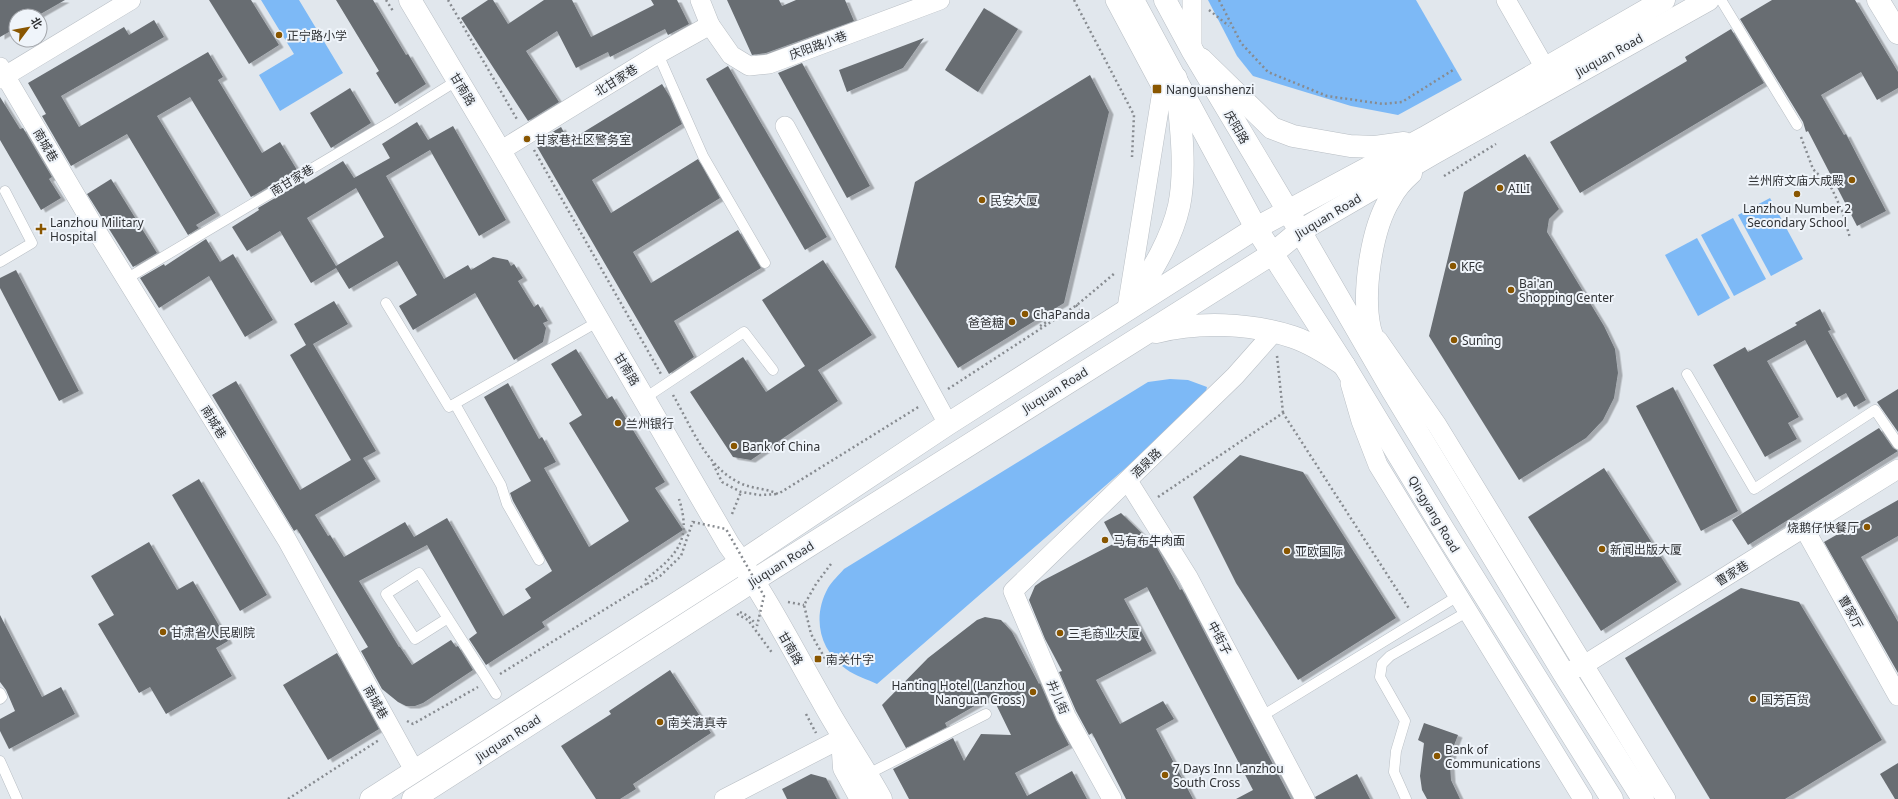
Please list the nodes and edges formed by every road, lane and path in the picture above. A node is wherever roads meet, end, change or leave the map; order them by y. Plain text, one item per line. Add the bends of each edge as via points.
1 (131, 0) edge
2 (410, 0) edge
3 (448, 0) edge
4 (700, 0) edge
5 (940, 0) edge
6 (1074, 0) edge
7 (1115, 0) edge
8 (1133, 0) edge
9 (1165, 0) edge
10 (1219, 0) edge
11 (1506, 0) edge
12 (1664, 0) edge
13 (1708, 0) edge
14 (1722, 0) edge
15 (1878, 0) edge
16 (1199, 4) edge
17 (710, 25) junction
18 (1229, 26) dead end
19 (1898, 34) edge
20 (1192, 50) junction
21 (658, 54) junction
22 (1545, 68) junction
23 (1453, 70) dead end
24 (2, 74) edge
25 (458, 80) junction
26 (1169, 84) junction
27 (1796, 125) joint
28 (785, 126) dead end
29 (526, 136) junction
30 (1496, 144) dead end
31 (1429, 146) junction
32 (500, 151) junction
33 (1132, 161) dead end
34 (1444, 176) dead end
35 (5, 191) dead end
36 (1286, 211) junction
37 (1256, 228) junction
38 (1300, 231) junction
39 (1850, 238) dead end
40 (1272, 254) junction
41 (0, 262) edge
42 (765, 263) dead end
43 (1118, 271) dead end
44 (126, 279) junction
45 (386, 303) dead end
46 (1077, 305) junction
47 (1127, 310) junction
48 (599, 321) junction
49 (1040, 326) dead end
50 (1370, 329) junction
51 (1274, 332) junction
52 (1139, 337) junction
53 (1344, 364) junction
54 (773, 370) dead end
55 (1687, 374) dead end
56 (666, 384) junction
57 (1392, 390) junction
58 (644, 398) junction
59 (934, 398) junction
60 (455, 404) junction
61 (1283, 413) junction
62 (948, 424) junction
63 (1898, 444) edge
64 (713, 464) junction
65 (1898, 469) edge
66 (1128, 481) junction
67 (741, 492) junction
68 (778, 494) junction
69 (678, 496) dead end
70 (1144, 506) junction
71 (692, 516) dead end
72 (731, 516) dead end
73 (693, 522) junction
74 (728, 523) dead end
75 (1804, 528) junction
76 (726, 529) junction
77 (539, 560) dead end
78 (741, 562) junction
79 (831, 564) dead end
80 (753, 581) junction
81 (646, 584) junction
82 (1012, 590) joint
83 (1458, 596) junction
84 (1467, 612) junction
85 (448, 618) junction
86 (1417, 621) junction
87 (773, 654) dead end
88 (1584, 666) junction
89 (831, 669) dead end
90 (1564, 674) junction
91 (488, 681) junction
92 (0, 693) edge
93 (496, 694) dead end
94 (1898, 696) edge
95 (0, 699) edge
96 (802, 707) dead end
97 (986, 714) dead end
98 (1262, 716) junction
99 (406, 720) dead end
100 (842, 738) junction
101 (823, 747) junction
102 (0, 761) edge
103 (415, 772) junction
104 (868, 774) junction
105 (17, 799) edge
106 (371, 799) edge
107 (413, 799) edge
108 (724, 799) edge
109 (861, 799) edge
110 (880, 799) edge
111 (1112, 799) edge
112 (1306, 799) edge
113 (1406, 799) edge
114 (1583, 799) edge
115 (1612, 799) edge
116 (1643, 799) edge
117 (1666, 799) edge

1 - 24 street
2 - 25 main road, 甘南路
3 - 29 path
4 - 17 street
5 - 17 street, 庆阳路小巷 via 769,64 749,66 731,55
6 - 33 path via 1134,115
7 - 26 street
8 - 26 main road
9 - 20 main road, 庆阳路
10 - 23 path via 1241,43 1268,72 1327,96 1383,104 1402,102
11 - 22 street
12 - 22 main road, Jiuquan Road
13 - 31 main road, Jiuquan Road
14 - 27 lane
15 - 19 main road
16 - 18 path
16 - 20 street
17 - 21 street, 北甘家巷
20 - 31 main road via 1272,128 1306,139 1350,146
20 - 36 main road, 庆阳路
21 - 29 street, 北甘家巷
21 - 42 lane via 704,156
22 - 31 main road, Jiuquan Road
24 - 44 street, 南城巷
25 - 32 main road, 甘南路
25 - 44 lane, 南甘家巷
26 - 37 main road
26 - 47 street
26 - 47 main road via 1180,118 1182,168 1179,205 1162,250
27 - 39 path via 1813,169 1832,189 1843,213
28 - 59 street
29 - 32 street, 北甘家巷
29 - 56 path
30 - 34 path
31 - 36 main road, Jiuquan Road
31 - 38 main road, Jiuquan Road
31 - 50 main road via 1389,199 1381,220 1367,277 1366,300
32 - 48 main road, 甘南路
35 - 41 lane via 32,243
36 - 37 main road, Jiuquan Road
36 - 38 main road, 庆阳路
37 - 40 main road, Qingyang Road
37 - 47 main road, Jiuquan Road
38 - 40 main road, Jiuquan Road
38 - 57 main road
40 - 52 main road, Jiuquan Road
40 - 53 main road, Qingyang Road
43 - 46 path
44 - 103 street, 南城巷 via 287,540
45 - 60 lane via 449,407
46 - 49 path
46 - 59 path
47 - 62 main road, Jiuquan Road
48 - 58 main road, 甘南路
48 - 60 lane
50 - 57 main road
50 - 88 street via 1437,425
51 - 52 main road via 1209,325 1185,326
51 - 53 main road via 1294,337 1316,347
51 - 61 path
51 - 66 street, 酒泉路 via 1236,376
52 - 80 main road, Jiuquan Road
53 - 83 street via 1361,421 1378,465
53 - 115 main road, Qingyang Road via 1445,532
54 - 56 lane via 744,332
55 - 63 lane via 1754,489 1875,410
56 - 58 lane
56 - 64 path
57 - 90 main road
58 - 78 main road, 甘南路
59 - 62 street
59 - 68 path
60 - 77 lane via 501,485 507,504
61 - 70 path
61 - 86 path
62 - 78 main road, Jiuquan Road
64 - 67 path via 722,482
64 - 68 path via 740,483
65 - 75 street, 曹家巷
66 - 70 street, 中街子
66 - 82 street, 酒泉路
67 - 68 path
67 - 72 path
69 - 81 path via 684,525 683,540 668,562 646,579
70 - 98 street, 中街子 via 1188,577
71 - 73 path
73 - 76 path, bridge
73 - 81 path via 681,556 660,576
74 - 76 path
75 - 88 street, 曹家巷
75 - 94 street, 曹家厅
76 - 87 path, bridge via 764,596 757,626 748,616 737,610 733,613 738,613 748,620
78 - 80 main road, 甘南路
78 - 103 main road, Jiuquan Road
79 - 89 path via 804,605 811,634
80 - 100 main road, 甘南路
80 - 107 main road, Jiuquan Road
81 - 91 path
82 - 111 street, 井儿街 via 1066,716
83 - 84 street
83 - 86 lane
84 - 113 lane via 1390,656 1382,664 1380,677 1405,721 1396,751 1394,772
84 - 114 street
85 - 85 lane via 420,574 386,594 415,639
85 - 91 lane
86 - 98 lane
88 - 90 street, 曹家巷
88 - 117 street
90 - 116 main road
91 - 93 lane
91 - 99 path via 413,724
92 - 95 lane
96 - 101 path
97 - 104 lane
98 - 112 street, 中街子
100 - 101 street
100 - 104 main road, 甘南路
100 - 109 main road, 甘南路 via 844,768
101 - 108 street
102 - 105 lane
103 - 106 main road, Jiuquan Road
104 - 110 main road, 甘南路

